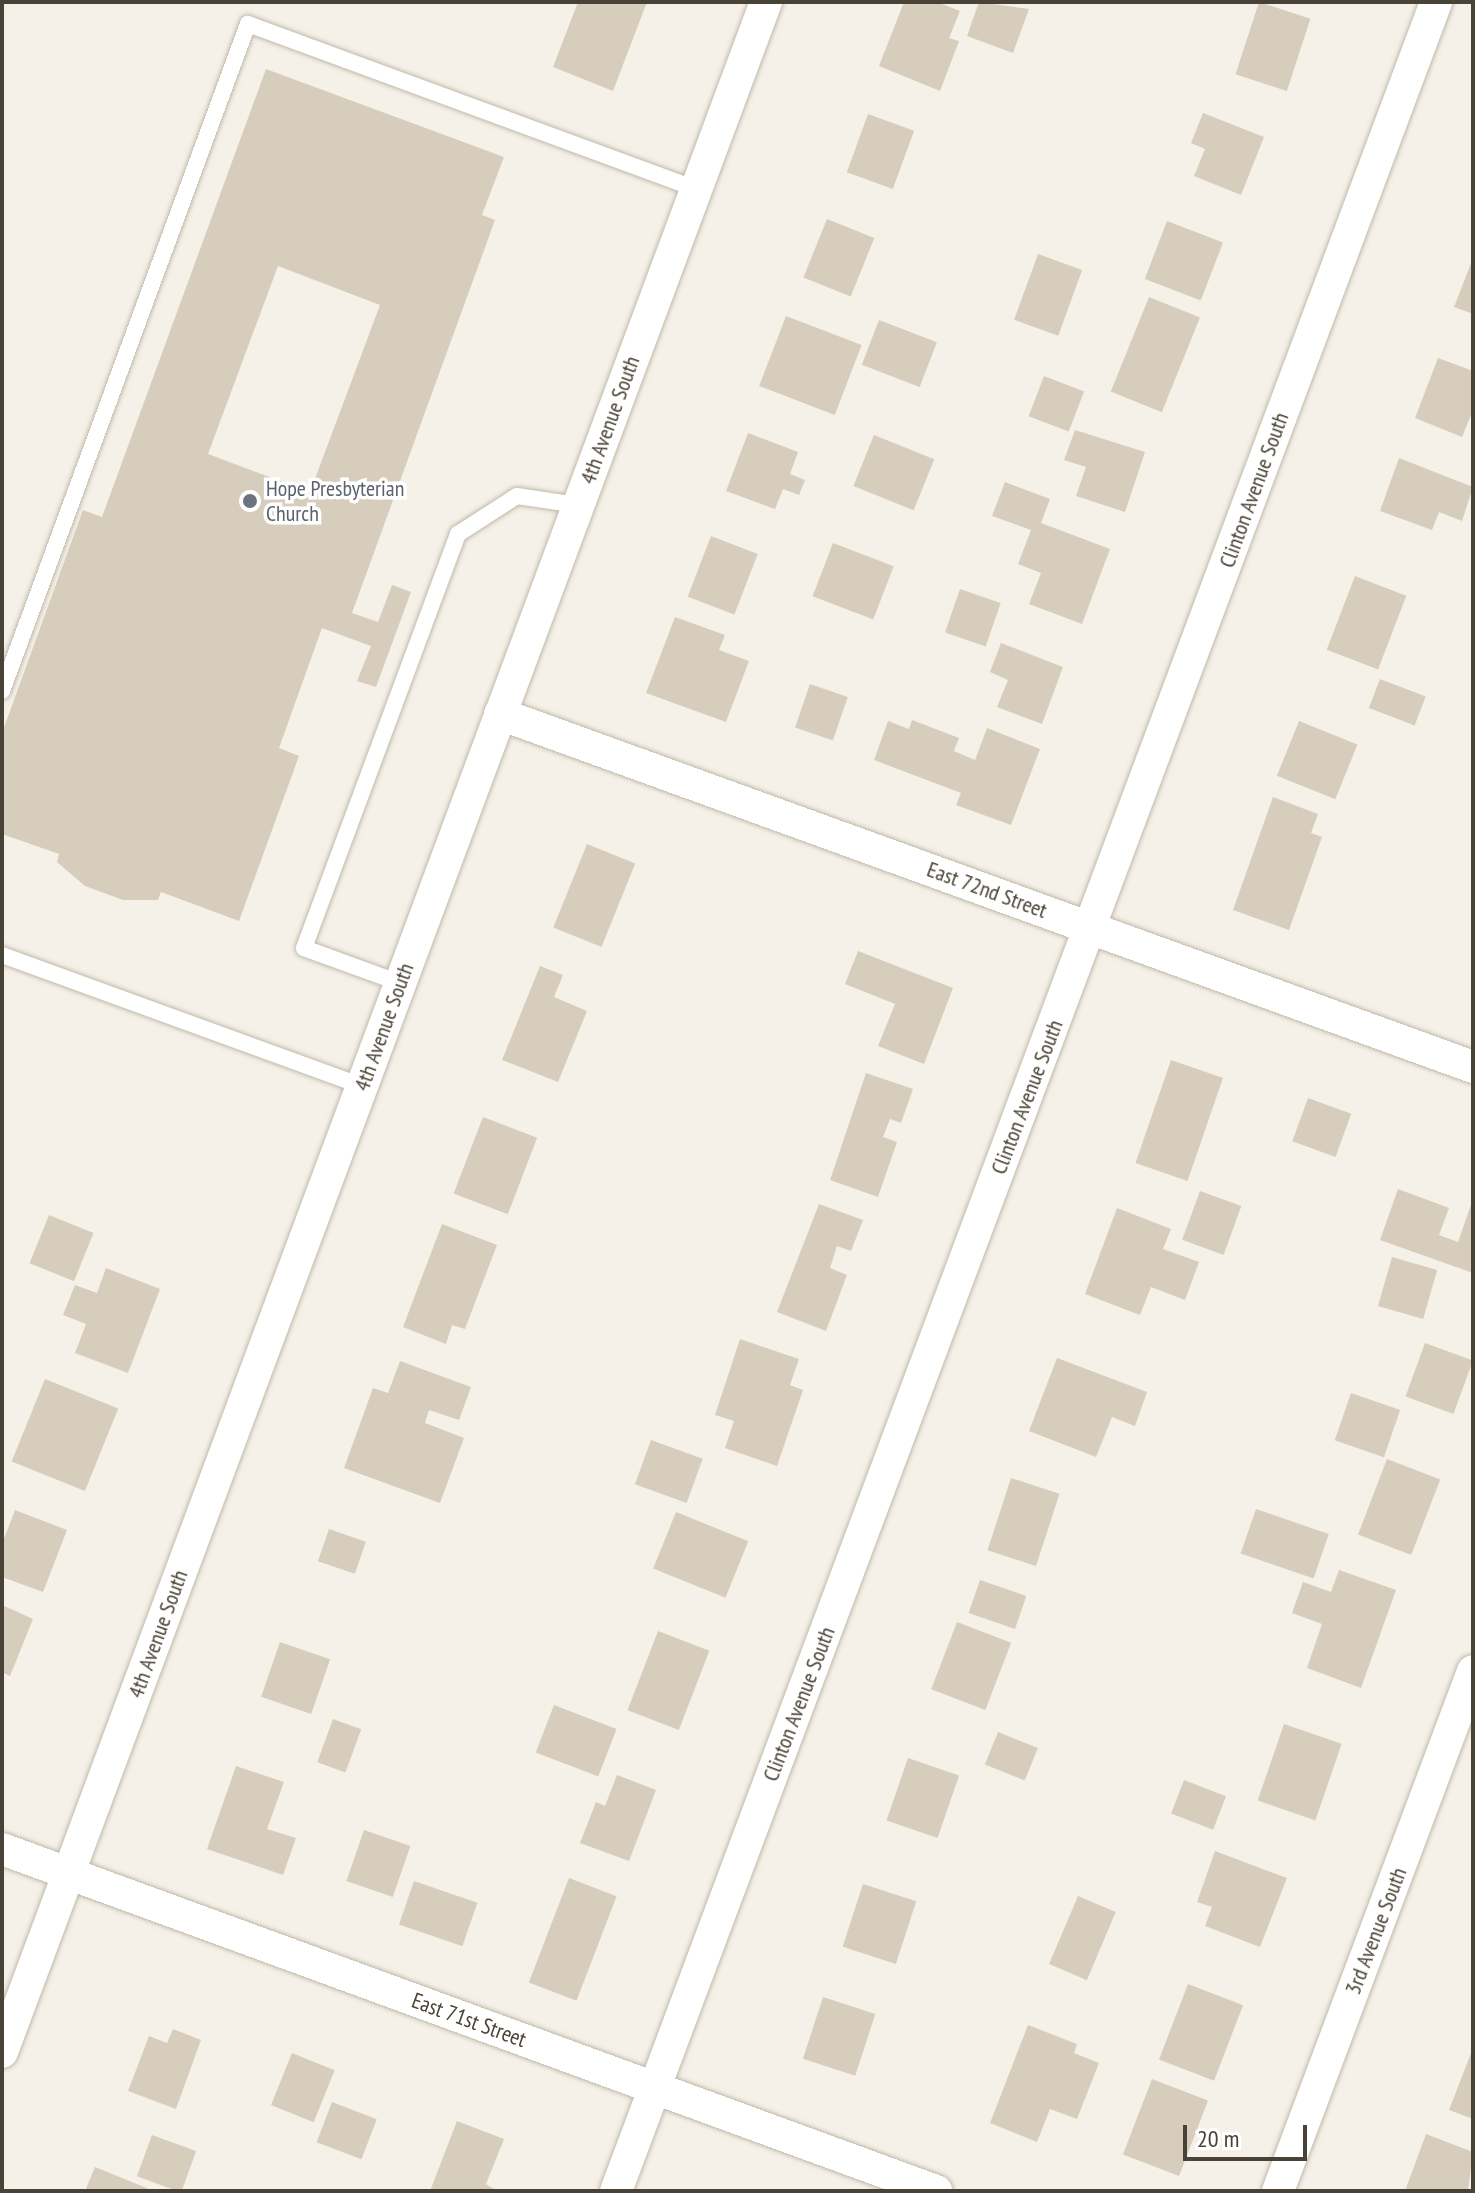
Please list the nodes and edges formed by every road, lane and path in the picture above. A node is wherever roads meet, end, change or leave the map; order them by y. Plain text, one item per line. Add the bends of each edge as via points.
1 (766, 2) edge
2 (1436, 2) edge
3 (696, 189) junction
4 (578, 505) junction
5 (2, 691) edge
6 (500, 714) junction
7 (1091, 927) junction
8 (2, 955) edge
9 (400, 983) junction
10 (1473, 1067) edge
11 (362, 1086) junction
12 (1473, 1671) edge
13 (2, 1849) edge
14 (69, 1873) junction
15 (2, 2052) edge
16 (654, 2088) junction
17 (616, 2191) edge
18 (936, 2191) edge
19 (1278, 2191) edge

1 - 3 street, 4th Avenue South
2 - 7 street, Clinton Avenue South
3 - 4 street, 4th Avenue South
3 - 5 lane via 248,24
4 - 6 street, 4th Avenue South
4 - 9 lane via 517,496 458,534 304,948
6 - 7 street, East 72nd Street
6 - 9 street, 4th Avenue South
7 - 10 street, East 72nd Street
7 - 16 street, Clinton Avenue South
8 - 11 lane
9 - 11 street, 4th Avenue South
11 - 14 street, 4th Avenue South
12 - 19 street, 3rd Avenue South
13 - 14 street, East 71st Street
14 - 15 street, 4th Avenue South
14 - 16 street, East 71st Street
16 - 17 street, Clinton Avenue South
16 - 18 street, East 71st Street

